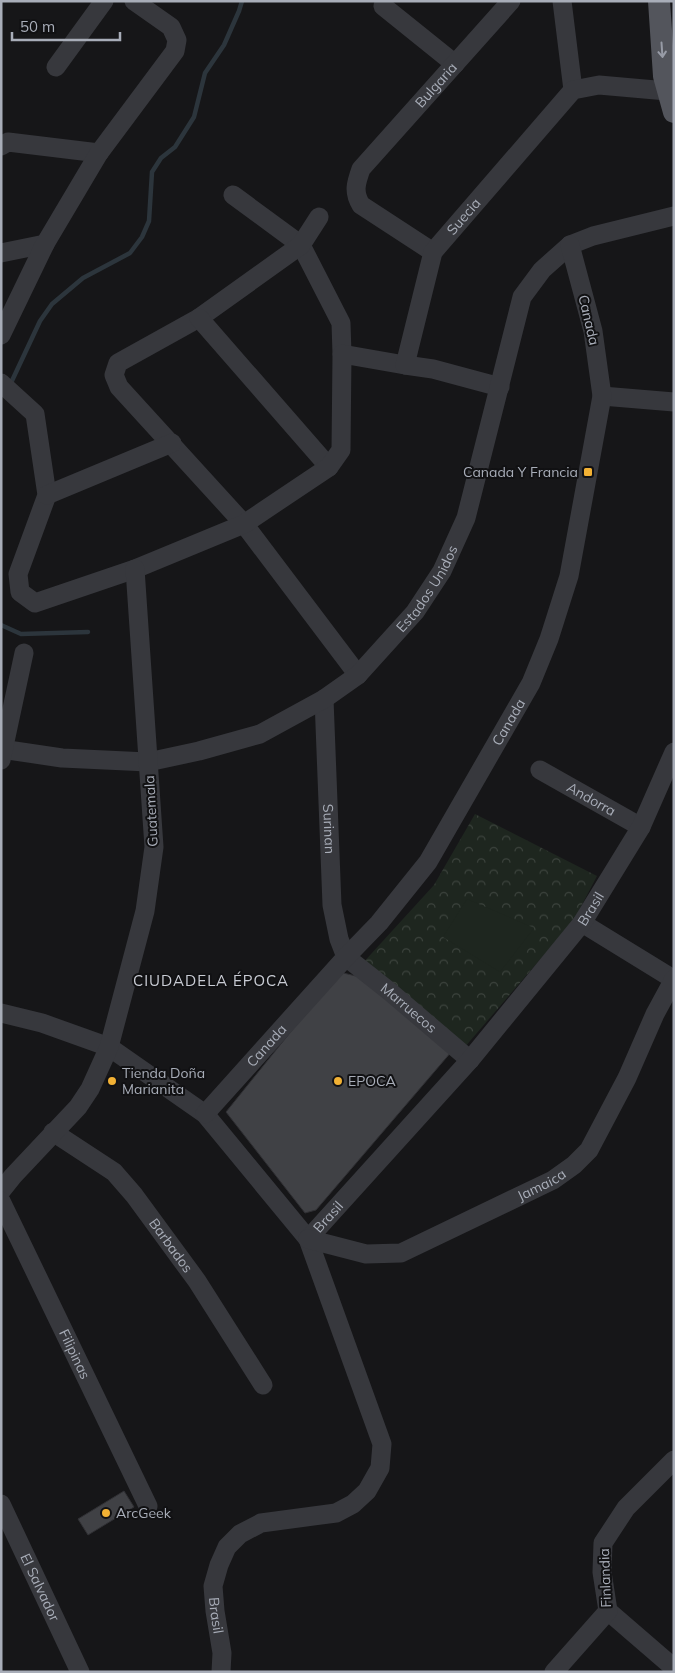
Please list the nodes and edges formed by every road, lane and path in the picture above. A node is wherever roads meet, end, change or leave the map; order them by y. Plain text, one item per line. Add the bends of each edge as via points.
1 (104, 1) edge
2 (134, 1) edge
3 (511, 1) edge
4 (562, 1) edge
5 (659, 1) edge
6 (672, 1) edge
7 (383, 6) dead end
8 (674, 14) edge
9 (455, 64) junction
10 (56, 67) dead end
11 (573, 90) junction
12 (667, 91) junction
13 (674, 112) edge
14 (1, 146) edge
15 (99, 154) junction
16 (233, 195) dead end
17 (674, 216) edge
18 (319, 217) dead end
19 (45, 244) junction
20 (300, 245) junction
21 (570, 245) junction
22 (433, 252) junction
23 (1, 253) edge
24 (199, 318) junction
25 (1, 335) edge
26 (342, 354) junction
27 (405, 365) junction
28 (2, 383) edge
29 (500, 387) junction
30 (602, 396) junction
31 (674, 402) edge
32 (172, 443) junction
33 (329, 467) junction
34 (47, 495) junction
35 (244, 524) junction
36 (135, 569) junction
37 (24, 654) dead end
38 (358, 675) junction
39 (324, 699) junction
40 (674, 752) edge
41 (2, 753) edge
42 (148, 762) junction
43 (540, 770) dead end
44 (641, 827) junction
45 (582, 922) junction
46 (346, 957) junction
47 (673, 979) edge
48 (1, 1013) edge
49 (109, 1047) junction
50 (470, 1060) junction
51 (205, 1114) junction
52 (53, 1132) junction
53 (1, 1191) edge
54 (1, 1201) edge
55 (308, 1238) junction
56 (263, 1385) dead end
57 (674, 1460) edge
58 (1, 1504) edge
59 (148, 1506) dead end
60 (6, 1524) edge
61 (608, 1611) junction
62 (674, 1668) edge
63 (80, 1672) edge
64 (221, 1672) edge
65 (554, 1672) edge

1 - 10 street
2 - 15 street via 171,27 176,40 175,51
3 - 9 street, Bulgaria
4 - 11 street
5 -> 12 main road
6 - 8 main road
7 - 9 street
9 - 22 street, Bulgaria via 361,169 356,184 356,196 361,205
11 - 12 street via 599,85
11 - 22 street, Suecia
12 - 13 main road
14 - 15 street via 8,142
15 - 19 street
16 - 20 street
17 - 21 street, Estados Unidos
18 - 20 street
19 - 23 street
19 - 25 street
20 - 24 street
20 - 26 street via 342,323
21 - 29 street, Estados Unidos via 542,270 522,297
21 - 30 street, Canada via 593,330
22 - 27 street, Suecia
24 - 32 street via 118,363 114,376 119,387
24 - 33 street
26 - 27 street
26 - 33 street via 341,450
27 - 29 street
28 - 34 street via 35,414
29 - 38 street, Estados Unidos via 466,518 442,571 415,612
30 - 31 street
30 - 46 street, Canada via 569,576 550,639 531,683 428,862 379,924
32 - 34 street
32 - 35 street
33 - 35 street
34 - 36 street via 18,574 20,592 35,604
35 - 36 street
35 - 38 street
36 - 42 street, Guatemala
37 - 41 street
38 - 39 street, Estados Unidos
39 - 42 street, Estados Unidos via 260,734
39 - 46 street, Surinan via 332,905
40 - 44 street, Brasil
41 - 42 street, Estados Unidos
42 - 49 street, Guatemala via 154,847 145,912
43 - 44 street, Andorra
44 - 45 street, Brasil
45 - 47 street
45 - 50 street, Brasil
46 - 50 street, Marruecos
46 - 51 street, Canada
47 - 55 street, Jamaica via 589,1150 553,1180 401,1253 366,1254
48 - 49 street via 42,1023
49 - 51 street
49 - 52 street, Guatemala via 90,1089 78,1107
50 - 55 street, Brasil
51 - 55 street
52 - 53 street, Guatemala
52 - 56 street, Barbados via 114,1172 134,1195 197,1281
54 - 59 street, Filipinas
55 - 64 street, Brasil via 382,1444 380,1468 367,1491 336,1513 261,1523 240,1534 227,1547 213,1586 222,1653
57 - 61 street, Finlandia via 626,1508 603,1543 602,1572
58 - 60 street, El Salvador
60 - 63 street, El Salvador
61 - 62 street
61 - 65 street, Finlandia

